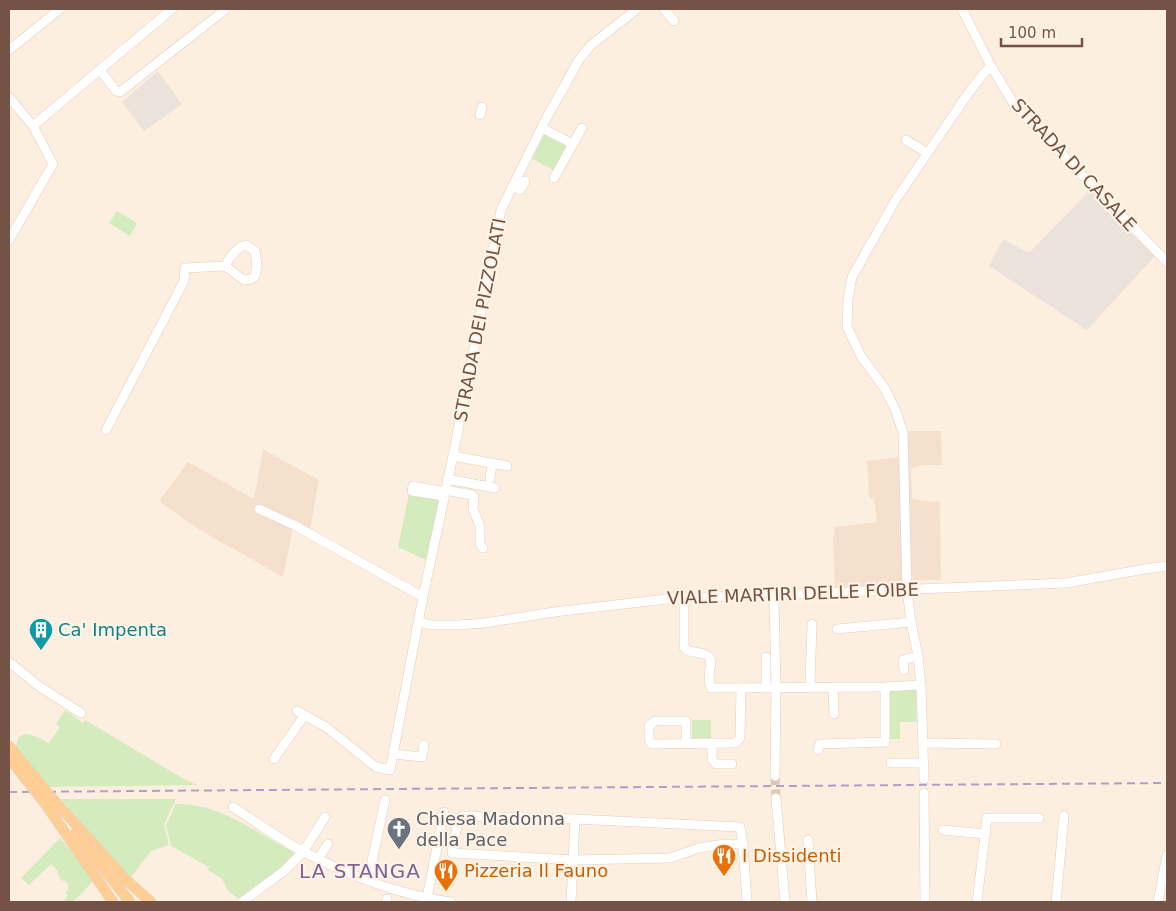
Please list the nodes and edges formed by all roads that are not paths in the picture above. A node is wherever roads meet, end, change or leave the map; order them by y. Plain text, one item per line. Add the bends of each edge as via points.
1 (60, 9) edge
2 (172, 9) edge
3 (226, 9) edge
4 (637, 9) edge
5 (664, 9) edge
6 (962, 9) edge
7 (674, 21) dead end
8 (9, 50) edge
9 (991, 66) junction
10 (100, 70) junction
11 (9, 97) edge
12 (33, 126) junction
13 (542, 128) junction
14 (582, 128) dead end
15 (906, 140) dead end
16 (573, 144) junction
17 (927, 153) junction
18 (52, 161) junction
19 (554, 178) dead end
20 (525, 181) dead end
21 (513, 186) junction
22 (9, 228) edge
23 (9, 240) edge
24 (1167, 262) edge
25 (226, 266) dead end
26 (106, 430) dead end
27 (453, 456) junction
28 (492, 464) junction
29 (507, 466) dead end
30 (490, 479) dead end
31 (448, 480) junction
32 (413, 486) dead end
33 (495, 488) dead end
34 (444, 493) junction
35 (260, 509) dead end
36 (483, 548) dead end
37 (1167, 566) edge
38 (908, 590) junction
39 (774, 594) junction
40 (423, 596) junction
41 (684, 598) junction
42 (419, 622) junction
43 (911, 622) junction
44 (812, 624) dead end
45 (837, 629) dead end
46 (918, 656) junction
47 (766, 657) dead end
48 (9, 662) edge
49 (904, 670) dead end
50 (921, 685) junction
51 (810, 686) junction
52 (833, 687) junction
53 (885, 687) junction
54 (741, 688) junction
55 (766, 688) junction
56 (776, 688) junction
57 (81, 713) dead end
58 (834, 714) dead end
59 (686, 743) junction
60 (712, 743) junction
61 (923, 743) junction
62 (996, 744) dead end
63 (9, 746) edge
64 (424, 746) dead end
65 (818, 750) dead end
66 (394, 754) junction
67 (12, 756) edge
68 (274, 759) dead end
69 (891, 763) dead end
70 (923, 763) junction
71 (732, 764) dead end
72 (775, 776) tunnel mouth
73 (924, 779) dead end
74 (924, 793) dead end
75 (776, 798) tunnel mouth
76 (48, 800) junction
77 (385, 800) dead end
78 (233, 807) dead end
79 (444, 812) dead end
80 (1064, 816) dead end
81 (325, 817) dead end
82 (1039, 818) dead end
83 (574, 819) junction
84 (943, 830) dead end
85 (80, 834) junction
86 (985, 834) junction
87 (808, 840) dead end
88 (328, 844) dead end
89 (743, 844) junction
90 (303, 852) junction
91 (1167, 855) edge
92 (318, 859) junction
93 (572, 860) junction
94 (368, 880) junction
95 (784, 891) junction
96 (403, 892) junction
97 (387, 895) edge
98 (427, 898) junction
99 (113, 902) edge
100 (129, 902) edge
101 (143, 902) edge
102 (151, 902) edge
103 (242, 902) edge
104 (401, 902) edge
105 (445, 902) edge
106 (571, 902) edge
107 (747, 902) edge
108 (780, 902) edge
109 (785, 902) edge
110 (812, 902) edge
111 (925, 902) edge
112 (977, 902) edge
113 (1056, 902) edge
114 (1158, 902) edge

1 - 8 street
2 - 10 street
3 - 10 street via 120,92
4 - 13 street, STRADA DEI PIZZOLATI via 591,45 576,65
5 - 7 street
6 - 9 street, STRADA DI CASALE
9 - 17 street
9 - 24 street, STRADA DI CASALE via 1015,106 1029,122
10 - 12 street
11 - 12 street
12 - 18 street
13 - 16 street
13 - 21 street, STRADA DEI PIZZOLATI
14 - 16 street
15 - 17 street
16 - 19 street
17 - 38 street via 895,201 852,277 846,313 852,339 896,411 903,434
18 - 22 street
18 - 23 street
20 - 21 street via 520,190
21 - 27 street, STRADA DEI PIZZOLATI via 501,210
25 - 26 street via 185,268 184,281
27 - 28 street
27 - 31 street, STRADA DEI PIZZOLATI
28 - 29 street
28 - 30 street
31 - 33 street
31 - 34 street, STRADA DEI PIZZOLATI
32 - 34 street via 412,491
34 - 36 street via 474,497 473,509 480,526
34 - 40 street, STRADA DEI PIZZOLATI
35 - 40 street via 293,522
37 - 38 street, VIALE MARTIRI DELLE FOIBE via 1066,583
38 - 39 street, VIALE MARTIRI DELLE FOIBE
38 - 43 street
39 - 41 street, VIALE MARTIRI DELLE FOIBE
39 - 56 street
40 - 42 street, STRADA DEI PIZZOLATI
41 - 42 street, VIALE MARTIRI DELLE FOIBE via 642,600 476,624
41 - 54 street via 684,647 688,651 708,655 711,688
42 - 66 street, STRADA DEI PIZZOLATI
43 - 45 street
43 - 46 street
44 - 51 street
46 - 49 street via 903,660
46 - 50 street
47 - 55 street
48 - 57 street
50 - 53 street
50 - 61 street
51 - 52 street
51 - 56 street
52 - 53 street
52 - 58 street
53 - 65 street via 886,742 820,744
54 - 55 street
54 - 60 street via 739,740 736,743
55 - 56 street
56 - 72 street
59 - 59 street via 686,721 655,721 649,726 652,744
59 - 60 street
60 - 71 street via 712,758 716,764
61 - 62 street
61 - 70 street
63 - 67 main road
64 - 66 street via 422,756
66 - 68 street, STRADA DEI PIZZOLATI via 390,770 376,767 326,727 300,714
67 - 76 main road, bridge
69 - 70 street
70 - 73 street
74 - 111 street
75 - 95 street
76 - 85 main road
76 - 99 main road
77 - 94 street
78 - 90 street
79 - 98 street
80 - 113 street
81 - 90 street
82 - 86 street via 987,818
83 - 89 street via 740,827
83 - 93 street
83 - 93 street via 462,816 458,820 452,853
84 - 86 street
85 - 100 main road, bridge
85 - 102 main road
86 - 112 street
87 - 110 street
88 - 92 street
89 - 93 street via 699,848 670,858
89 - 107 street
90 - 92 street
90 - 103 street via 284,871
91 - 114 street
92 - 94 street
93 - 106 street
94 - 97 street
95 - 108 street
95 - 109 street
96 - 97 street
96 - 98 street
96 - 104 street
98 - 105 street
100 - 101 main road

